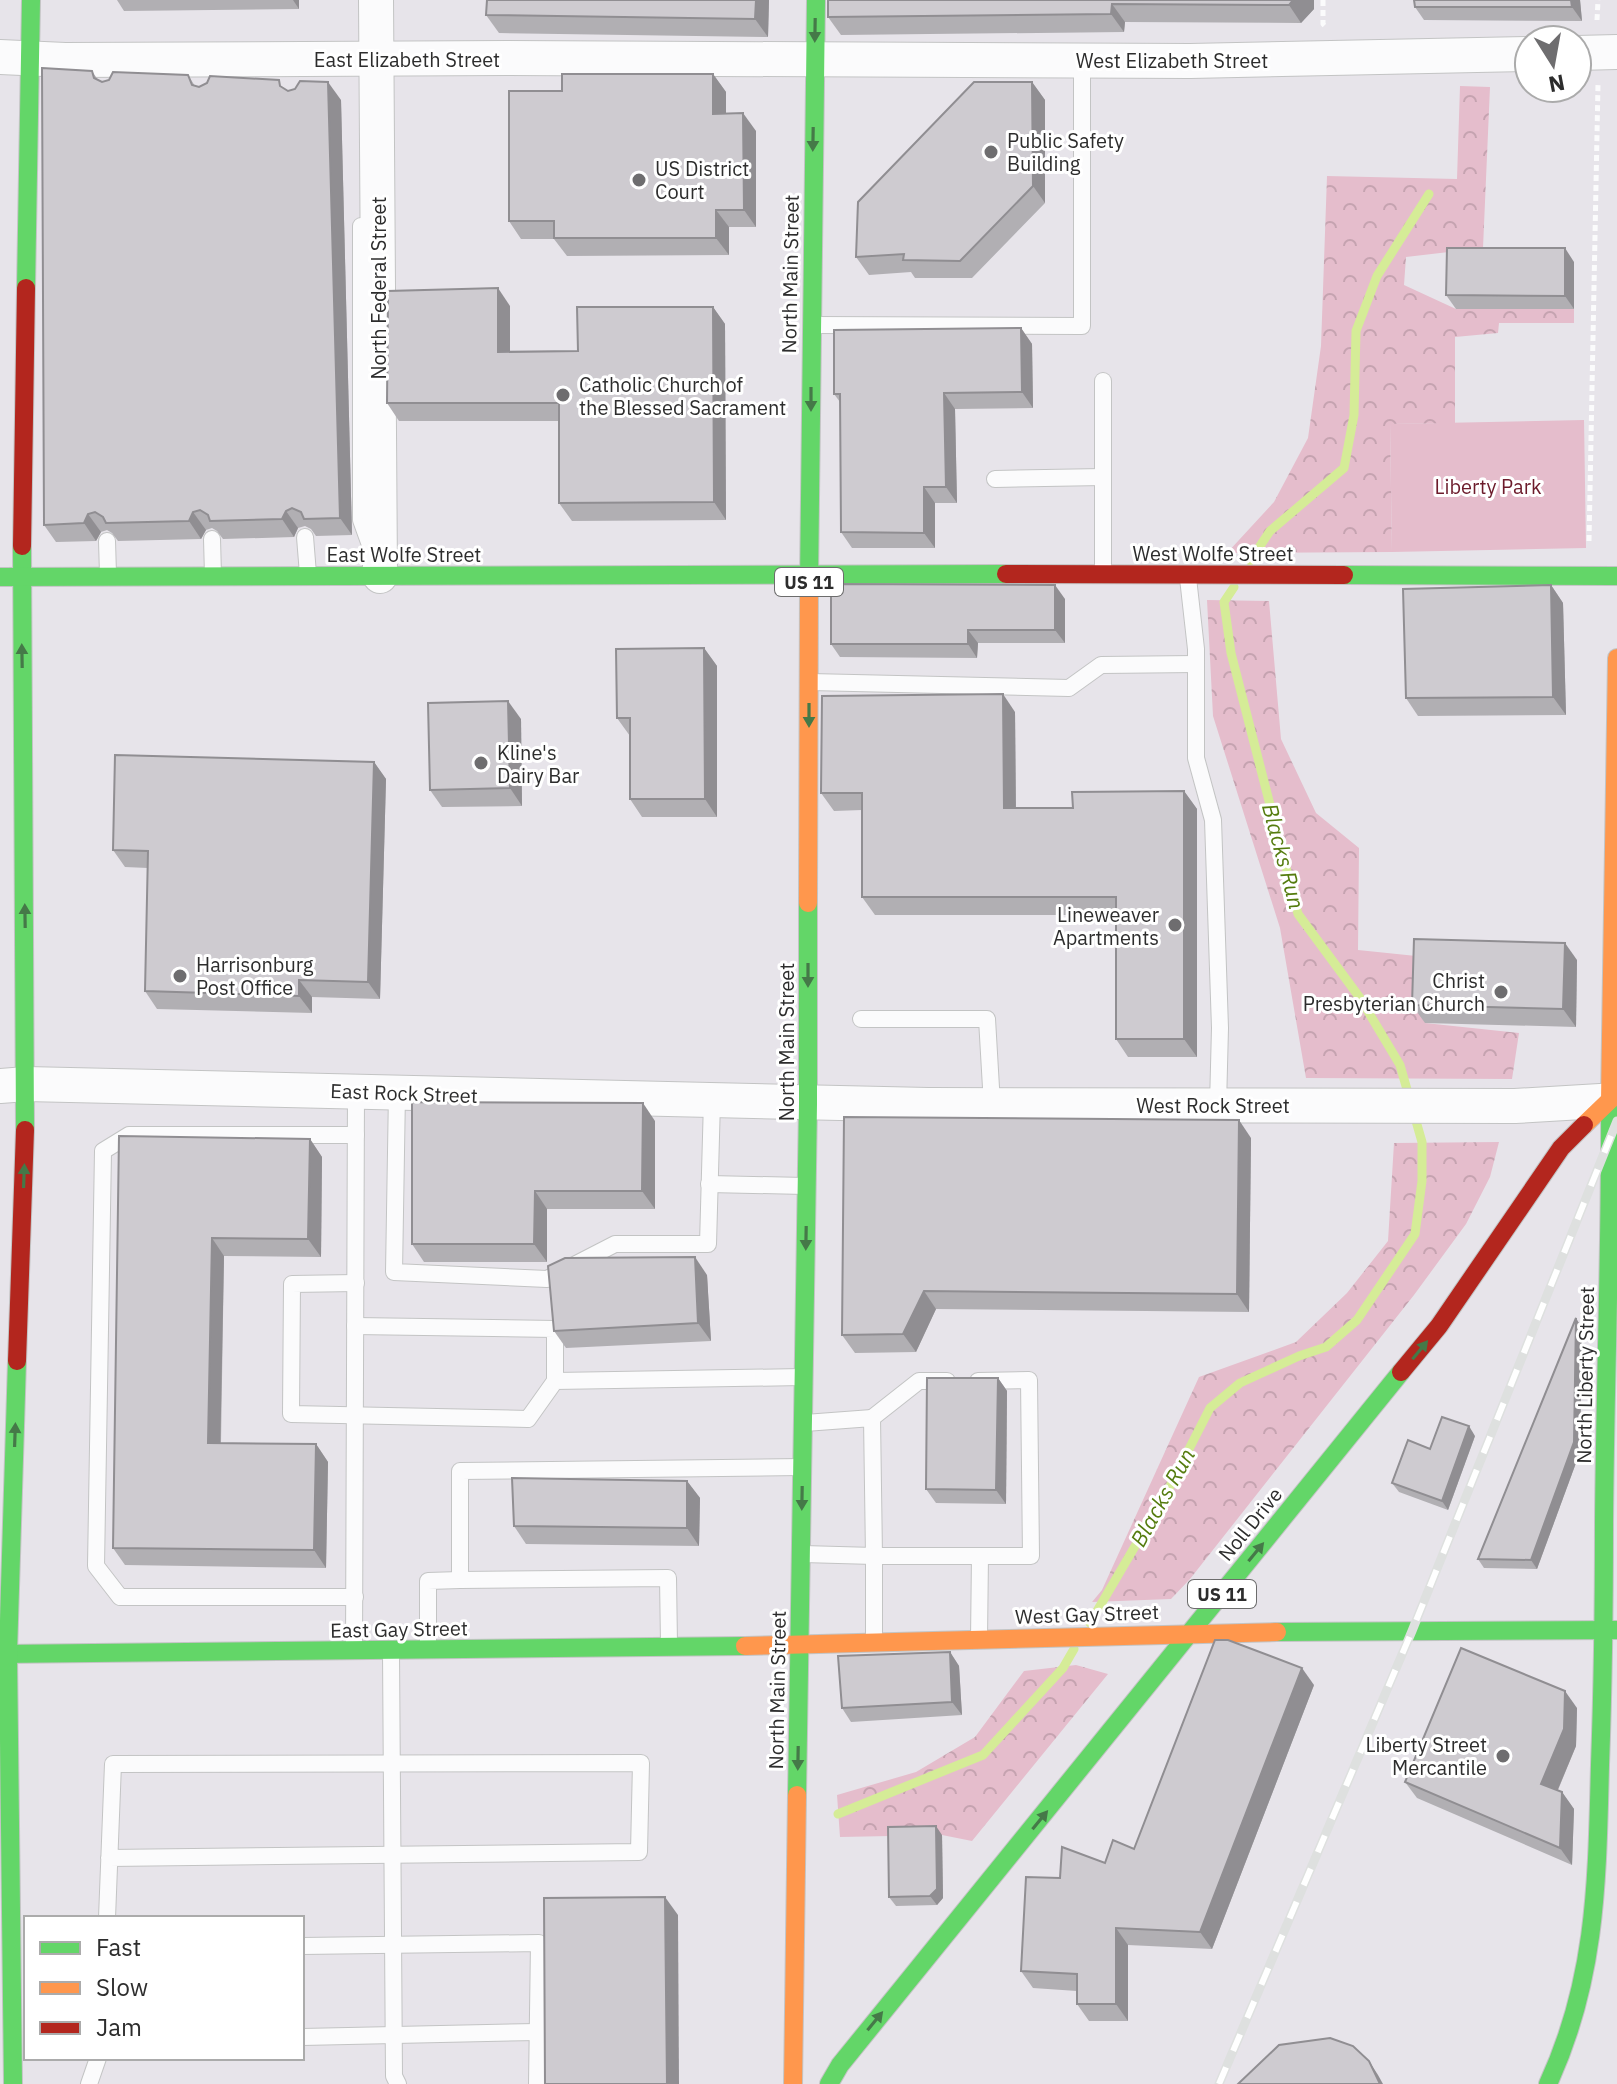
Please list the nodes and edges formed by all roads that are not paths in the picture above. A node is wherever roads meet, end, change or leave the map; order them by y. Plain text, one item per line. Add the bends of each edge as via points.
1 (31, 0) edge
2 (376, 0) edge
3 (816, 0) edge
4 (1617, 52) edge
5 (1513, 54) edge
6 (15, 57) edge
7 (376, 59) junction
8 (1082, 60) junction
9 (814, 61) junction
10 (1593, 63) edge
11 (811, 325) junction
12 (1103, 381) dead end
13 (1103, 477) junction
14 (995, 479) dead end
15 (305, 537) edge
16 (212, 539) edge
17 (107, 541) edge
18 (809, 573) junction
19 (1103, 574) junction
20 (1188, 575) junction
21 (108, 576) junction
22 (213, 576) junction
23 (308, 576) junction
24 (380, 576) junction
25 (1617, 576) edge
26 (0, 577) edge
27 (21, 577) junction
28 (1617, 658) edge
29 (1196, 664) junction
30 (809, 682) junction
31 (861, 1019) dead end
32 (13, 1085) edge
33 (356, 1091) junction
34 (397, 1092) junction
35 (1613, 1100) edge
36 (712, 1101) junction
37 (808, 1104) junction
38 (992, 1105) junction
39 (1218, 1105) junction
40 (356, 1135) junction
41 (709, 1184) junction
42 (807, 1186) junction
43 (356, 1283) junction
44 (355, 1326) junction
45 (804, 1377) junction
46 (555, 1381) junction
47 (355, 1416) junction
48 (872, 1418) junction
49 (803, 1423) junction
50 (802, 1467) junction
51 (801, 1553) junction
52 (874, 1556) junction
53 (980, 1556) junction
54 (460, 1580) junction
55 (355, 1597) junction
56 (1611, 1630) edge
57 (1192, 1632) junction
58 (979, 1641) junction
59 (874, 1644) junction
60 (799, 1645) junction
61 (669, 1647) junction
62 (391, 1650) junction
63 (428, 1650) junction
64 (354, 1652) junction
65 (4, 1654) edge
66 (392, 1765) junction
67 (393, 1855) junction
68 (109, 1858) junction
69 (1598, 1862) junction
70 (1617, 1862) edge
71 (107, 1916) edge
72 (394, 1945) junction
73 (304, 1946) edge
74 (537, 2032) junction
75 (394, 2036) junction
76 (304, 2037) edge
77 (97, 2060) edge
78 (13, 2084) edge
79 (89, 2084) edge
80 (398, 2084) edge
81 (537, 2084) edge
82 (793, 2084) edge
83 (829, 2084) edge
84 (1548, 2084) edge

1 - 6 main road
2 - 7 street, North Federal Street
3 -> 9 main road, North Main Street / US 11
4 - 10 street
5 - 8 street, West Elizabeth Street
6 - 7 street, East Elizabeth Street via 114,67 303,66
6 - 27 main road
7 - 9 street, East Elizabeth Street
7 - 24 street, North Federal Street
8 - 9 street, West Elizabeth Street
8 - 11 lane via 1082,326
9 -> 11 main road, North Main Street / US 11
11 -> 18 main road, North Main Street / US 11
12 - 13 lane
13 - 14 lane
13 - 19 lane
15 - 23 lane
16 - 22 lane
17 - 21 lane
18 - 19 main road, West Wolfe Street
18 - 24 main road, East Wolfe Street
18 - 30 main road, North Main Street / US 11
19 - 20 main road, West Wolfe Street
20 - 25 main road, West Wolfe Street
20 - 29 lane
21 - 22 main road, East Wolfe Street
21 - 27 main road, East Wolfe Street
22 - 23 main road, East Wolfe Street
23 - 24 main road, East Wolfe Street
26 - 27 main road, East Wolfe Street
32 -> 27 main road
28 - 35 main road, North Liberty Street
29 - 30 lane via 1101,665 1069,688
29 - 39 lane via 1196,758 1213,820
30 -> 37 main road, North Main Street / US 11
31 - 38 lane via 987,1019
32 - 33 street, East Rock Street
65 -> 32 main road
33 - 34 street, East Rock Street
33 - 40 lane
34 - 36 street, East Rock Street
34 - 41 lane via 394,1272 547,1279 615,1244 708,1244
35 - 39 street, West Rock Street via 1444,1107
35 - 56 main road, North Liberty Street
57 -> 35 main road, Noll Drive / US 11 via 1439,1326 1561,1148
36 - 37 street, East Rock Street
36 - 41 lane
37 - 38 street, West Rock Street
37 - 42 main road, North Main Street / US 11
38 - 39 street, West Rock Street
40 - 43 lane
40 - 55 lane via 129,1135 103,1151 96,1566 120,1597
41 - 42 lane
42 -> 45 main road, North Main Street / US 11
43 - 44 lane
43 - 47 lane via 292,1284 291,1414
44 - 46 lane via 555,1329
44 - 47 lane
45 - 46 lane
45 - 49 main road, North Main Street / US 11
46 - 47 lane via 528,1419
47 - 55 lane
48 - 49 lane
48 - 52 lane
48 - 53 lane via 919,1381 1029,1380 1031,1556
49 - 50 main road, North Main Street / US 11
50 -> 51 main road, North Main Street / US 11
50 - 54 lane via 460,1471
51 - 52 lane
51 - 60 main road, North Main Street / US 11
52 - 53 lane
52 - 59 lane
53 - 58 lane
54 - 61 lane via 668,1578
54 - 63 lane via 428,1581
55 - 64 lane
56 - 57 main road, West Gay Street
56 - 69 main road, North Liberty Street
57 - 58 main road, West Gay Street
83 -> 57 main road, Noll Drive / US 11
58 - 59 main road, West Gay Street
59 - 60 main road, West Gay Street
60 - 61 main road, East Gay Street
60 -> 82 main road, North Main Street / US 11
61 - 63 main road, East Gay Street
62 - 63 main road, East Gay Street
62 - 64 main road, East Gay Street
62 - 66 lane
64 - 65 main road, East Gay Street
65 - 78 main road
66 - 67 lane
66 - 67 lane via 641,1763 639,1852
66 - 68 lane via 113,1764
67 - 68 lane
67 - 72 lane
68 - 71 lane
69 - 70 lane
69 - 84 main road, North Liberty Street via 1582,1990
72 - 73 lane
72 - 74 lane via 539,1943
72 - 75 lane
74 - 75 lane
74 - 81 lane
75 - 76 lane
75 - 80 lane
77 - 79 lane

